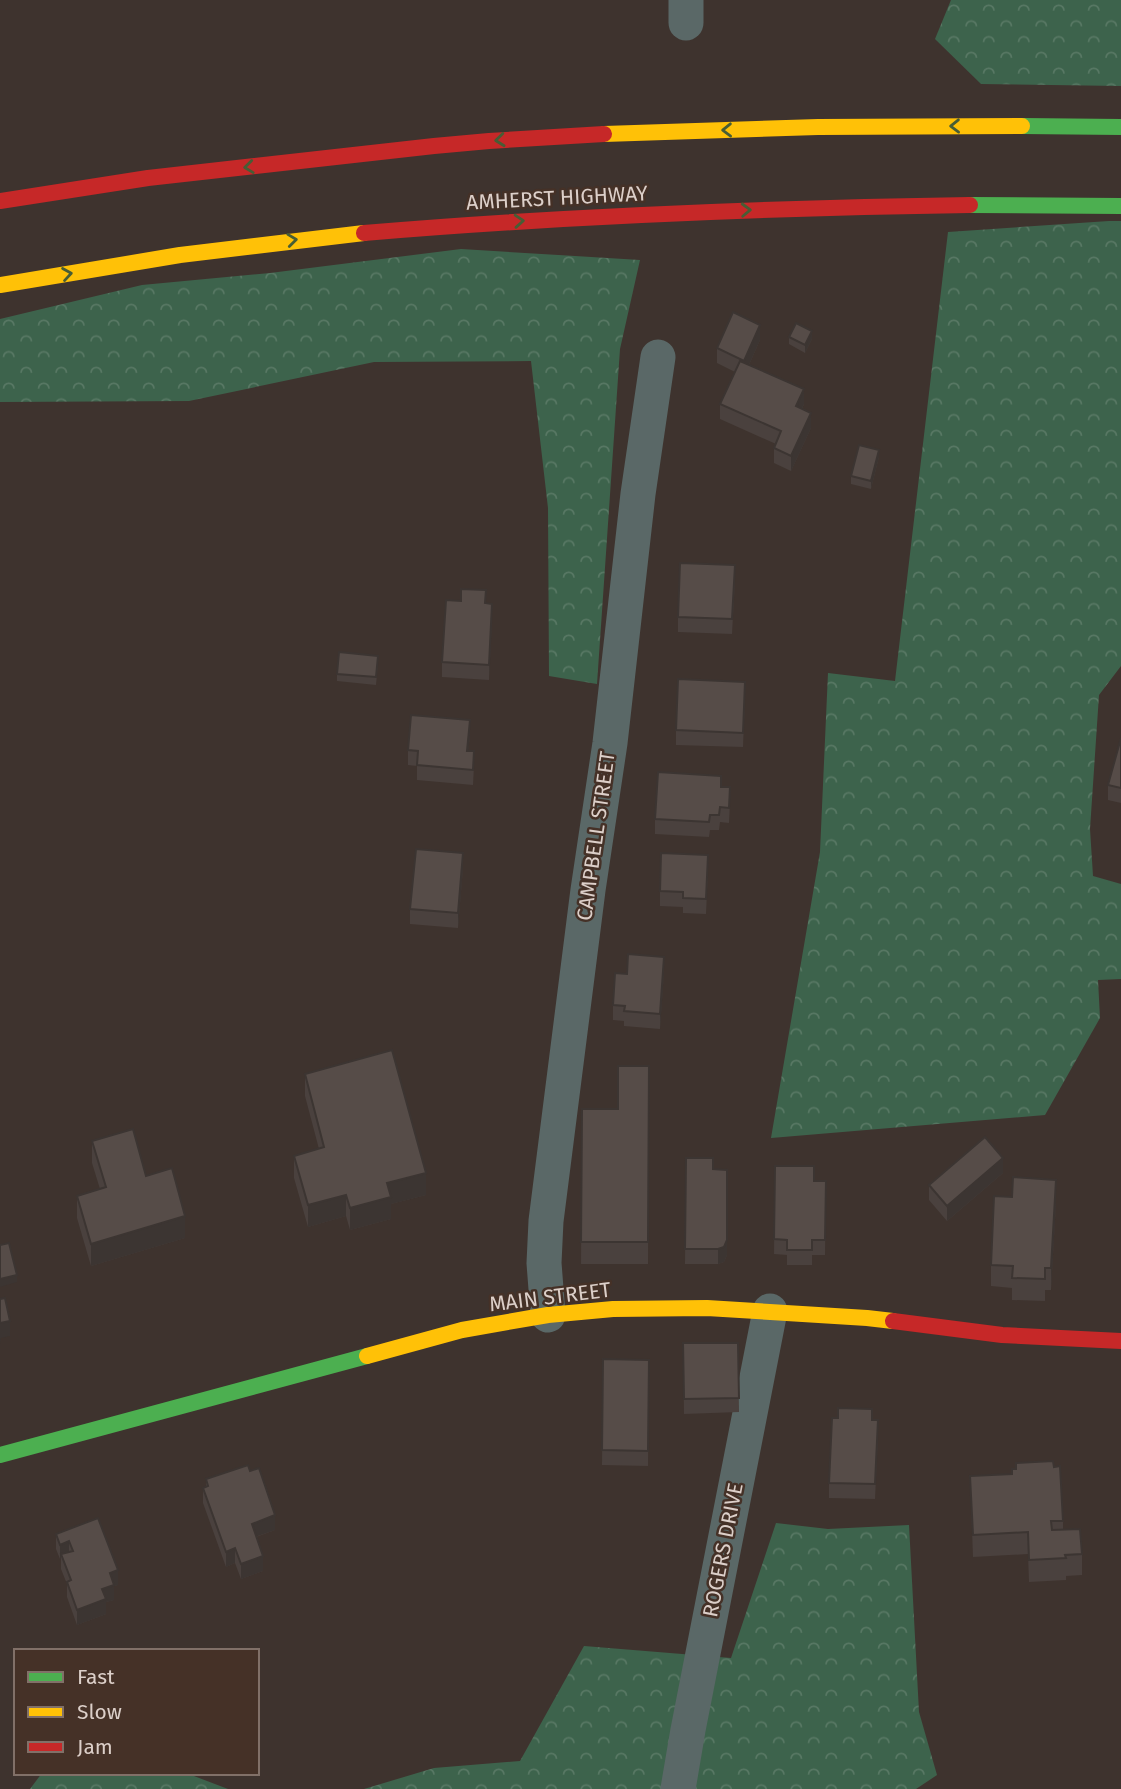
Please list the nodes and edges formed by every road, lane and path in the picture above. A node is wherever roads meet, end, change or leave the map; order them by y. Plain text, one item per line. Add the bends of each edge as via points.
1 (1121, 116) edge
2 (996, 125) junction
3 (1121, 127) edge
4 (0, 201) edge
5 (1121, 206) edge
6 (0, 285) edge
7 (658, 357) dead end
8 (770, 1311) junction
9 (548, 1315) junction
10 (1121, 1341) edge
11 (0, 1455) edge
12 (678, 1789) edge

1 - 2 main road
2 - 3 main road
2 -> 4 main road via 514,139 221,170
6 -> 5 main road, AMHERST HIGHWAY via 201,252 439,226 849,207
7 - 9 street, CAMPBELL STREET via 547,1221
8 - 9 main road, MAIN STREET via 613,1309
8 - 10 main road, MAIN STREET via 1002,1335
8 - 12 street, ROGERS DRIVE
9 - 11 main road, MAIN STREET via 462,1330

